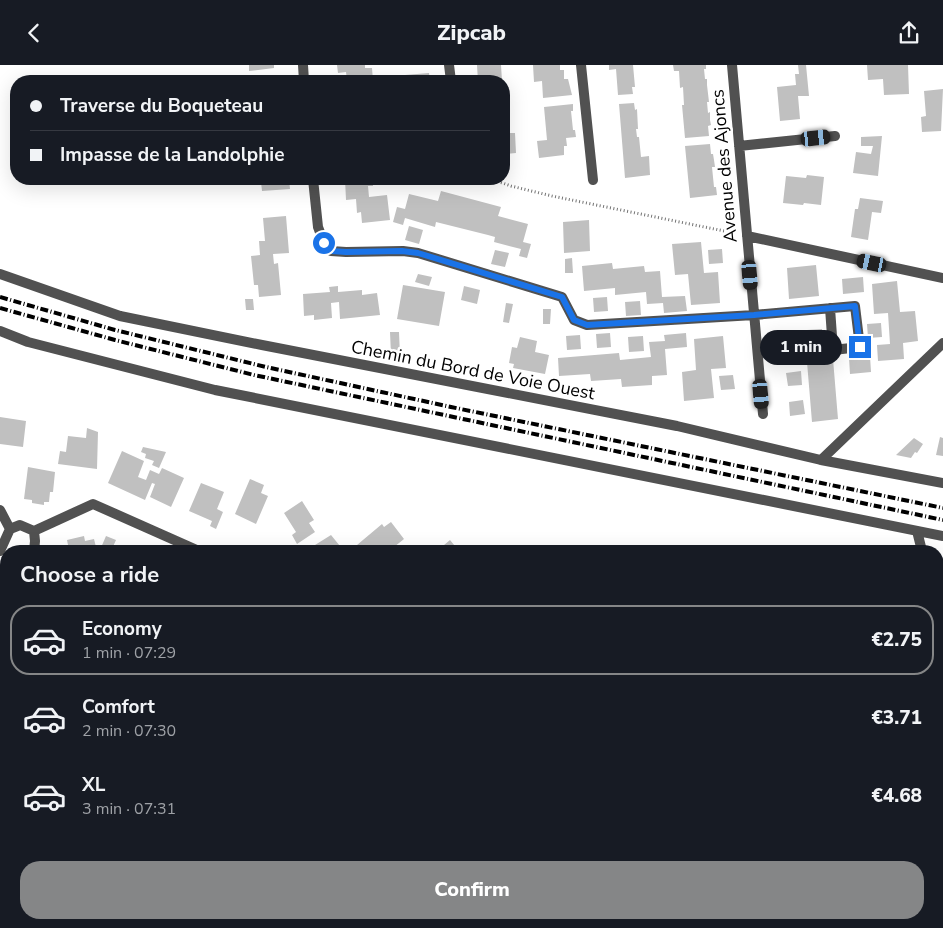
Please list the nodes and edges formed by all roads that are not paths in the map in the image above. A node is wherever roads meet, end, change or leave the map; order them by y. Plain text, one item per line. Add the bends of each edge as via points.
1 (581, 65) edge
2 (732, 65) edge
3 (835, 136) dead end
4 (739, 146) junction
5 (593, 180) dead end
6 (314, 185) edge
7 (747, 236) junction
8 (0, 274) edge
9 (943, 278) edge
10 (830, 308) junction
11 (754, 315) junction
12 (0, 331) edge
13 (943, 343) edge
14 (763, 414) dead end
15 (821, 460) junction
16 (943, 483) edge
17 (0, 510) edge
18 (10, 529) junction
19 (34, 531) junction
20 (917, 531) junction
21 (943, 535) edge
22 (3, 545) edge
23 (35, 545) edge
24 (186, 545) edge
25 (920, 545) edge

1 - 5 street
2 - 4 street, Avenue des Ajoncs
3 - 4 street
4 - 7 street, Avenue des Ajoncs
6 - 11 street via 318,227 324,243 332,251 418,253 562,297 574,320 587,325
7 - 9 street
7 - 11 street, Avenue des Ajoncs
8 - 15 street, Chemin du Bord de Voie Ouest via 120,316 677,426
10 - 10 street via 833,350 860,347 855,306
10 - 11 street
11 - 14 street, Avenue des Ajoncs
12 - 20 street via 216,390
13 - 15 street
15 - 16 street, Chemin du Bord de Voie Ouest
17 - 18 street
18 - 19 street via 20,525
18 - 22 street
19 - 23 street
19 - 24 street via 93,504
20 - 21 street
20 - 25 street

